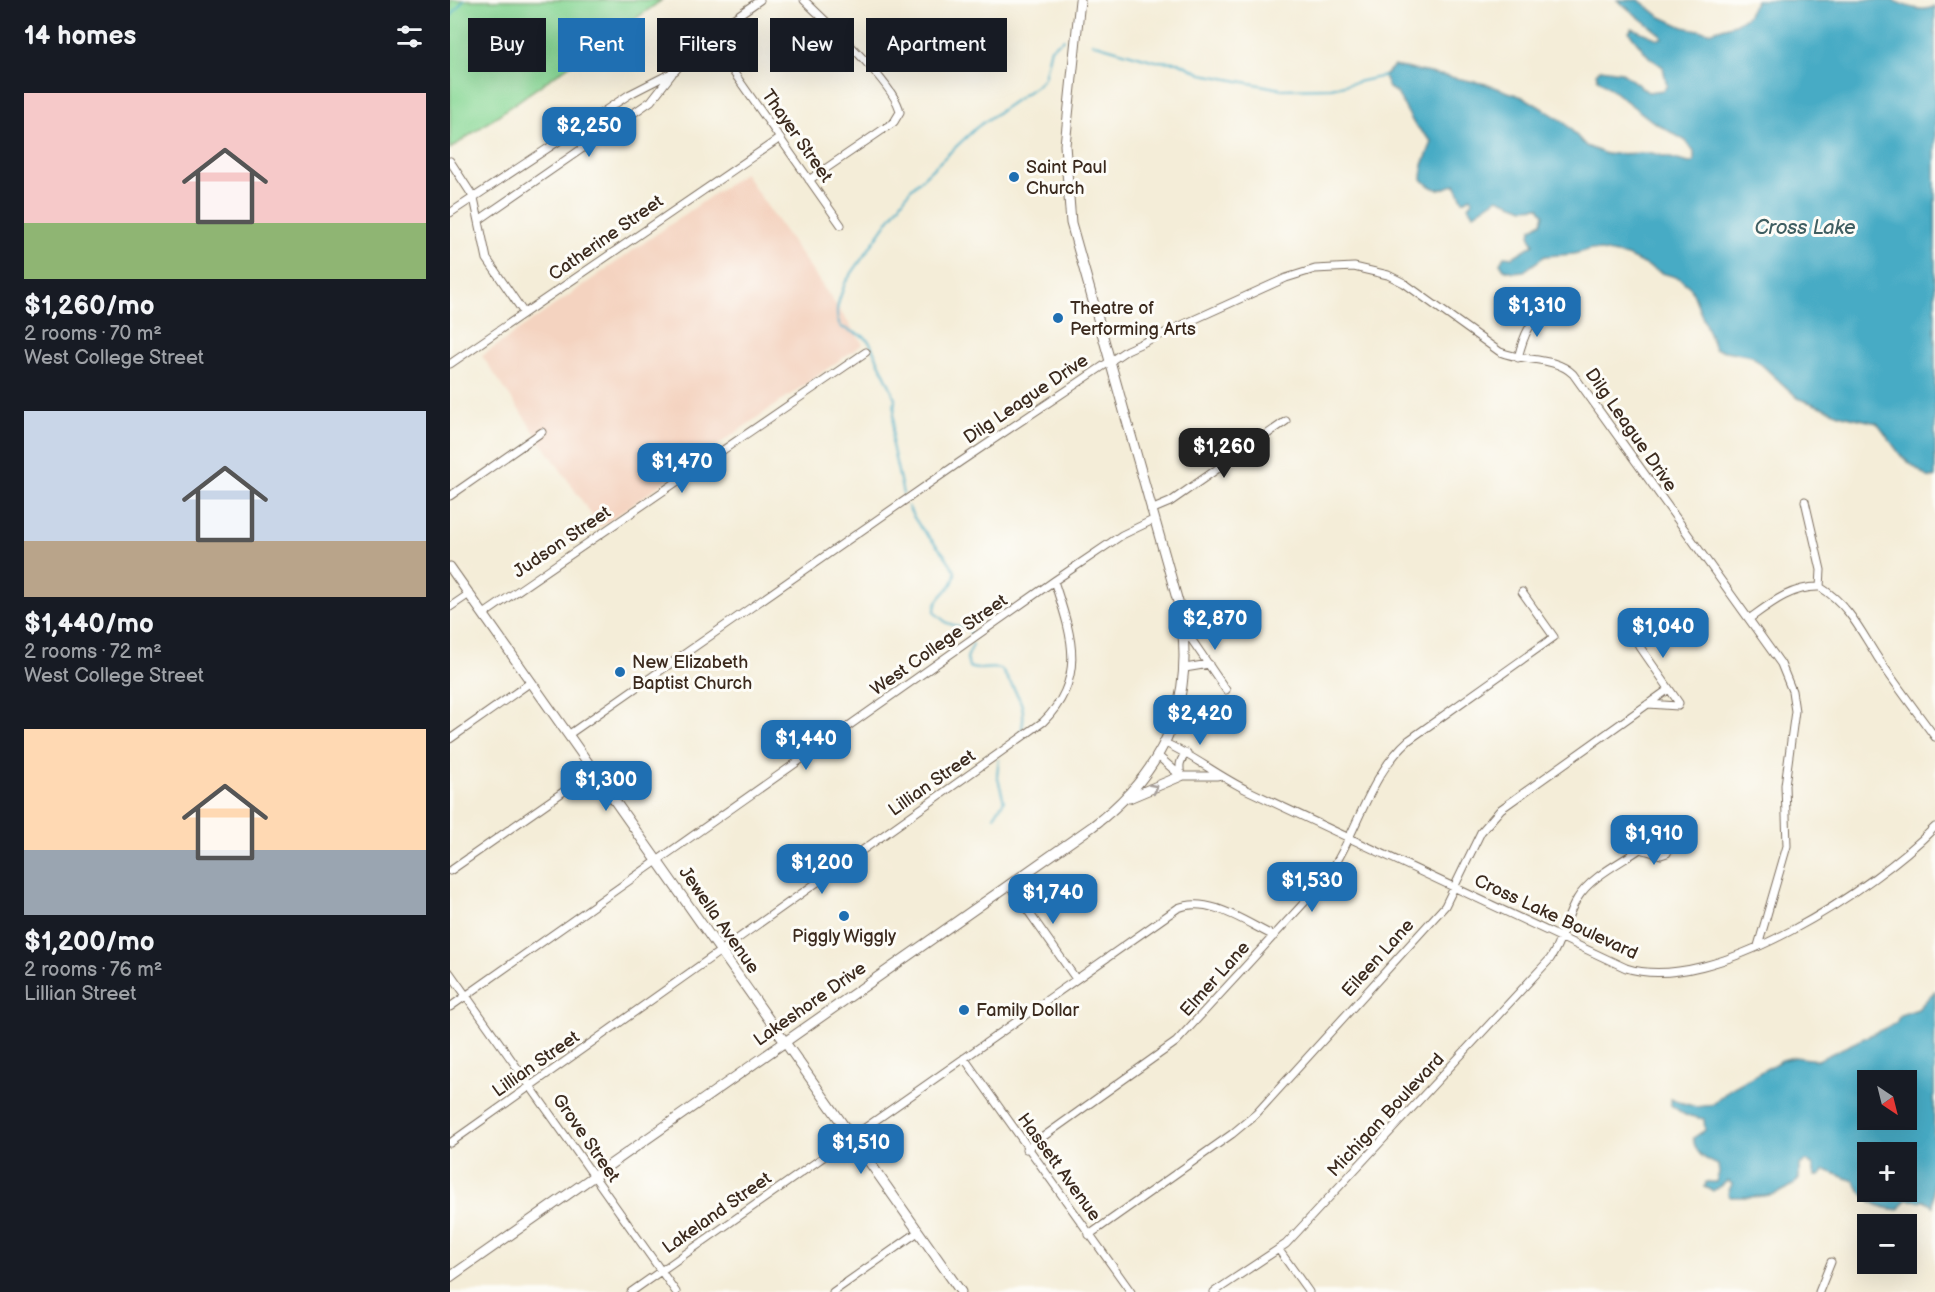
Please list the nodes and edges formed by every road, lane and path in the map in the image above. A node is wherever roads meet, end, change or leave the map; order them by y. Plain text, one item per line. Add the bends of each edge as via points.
1 (760, 0) edge
2 (804, 0) edge
3 (1080, 0) edge
4 (734, 18) edge
5 (673, 72) edge
6 (674, 72) edge
7 (733, 72) edge
8 (780, 138) junction
9 (450, 161) edge
10 (809, 180) junction
11 (474, 198) junction
12 (450, 213) edge
13 (480, 220) junction
14 (841, 225) dead end
15 (524, 313) junction
16 (1564, 318) dead end
17 (866, 352) dead end
18 (1518, 358) junction
19 (1109, 360) junction
20 (450, 364) edge
21 (1286, 421) dead end
22 (542, 432) dead end
23 (450, 496) edge
24 (1805, 501) dead end
25 (1150, 510) junction
26 (1153, 520) junction
27 (450, 567) edge
28 (1054, 581) junction
29 (1821, 587) junction
30 (1522, 592) dead end
31 (469, 594) junction
32 (450, 607) edge
33 (483, 615) junction
34 (1749, 619) junction
35 (1183, 627) junction
36 (1638, 644) dead end
37 (1209, 664) junction
38 (1185, 668) junction
39 (531, 682) junction
40 (1669, 689) junction
41 (1226, 690) dead end
42 (1647, 704) junction
43 (568, 735) junction
44 (1935, 738) edge
45 (450, 739) edge
46 (1164, 742) junction
47 (1187, 753) junction
48 (1158, 756) junction
49 (1197, 759) junction
50 (593, 771) junction
51 (1191, 774) junction
52 (1181, 776) junction
53 (1220, 777) junction
54 (1127, 798) junction
55 (1935, 827) edge
56 (1349, 837) junction
57 (1640, 849) junction
58 (657, 861) junction
59 (450, 871) edge
60 (1009, 884) junction
61 (1455, 887) junction
62 (1274, 936) junction
63 (1563, 938) junction
64 (1758, 946) junction
65 (721, 952) junction
66 (450, 973) edge
67 (1076, 980) junction
68 (466, 996) junction
69 (450, 1007) edge
70 (784, 1041) junction
71 (963, 1058) junction
72 (531, 1086) junction
73 (851, 1137) junction
74 (450, 1143) edge
75 (1026, 1149) junction
76 (594, 1176) junction
77 (918, 1232) junction
78 (1089, 1235) junction
79 (1279, 1250) junction
80 (1831, 1262) dead end
81 (661, 1270) junction
82 (450, 1277) edge
83 (631, 1292) edge
84 (676, 1292) edge
85 (833, 1292) edge
86 (961, 1292) edge
87 (1131, 1292) edge
88 (1214, 1292) edge
89 (1309, 1292) edge
90 (1819, 1292) edge

1 - 4 street
2 - 10 street via 899,100 900,112 894,122
3 - 19 main road, Lakeshore Drive via 1066,124 1066,172 1071,223
5 - 11 street via 630,94
6 - 13 street via 651,101
7 - 8 street, Thayer Street
8 - 10 street, Thayer Street
8 - 15 street, Catherine Street
9 - 11 street
10 - 14 street, Thayer Street
11 - 12 street
11 - 13 street
13 - 15 street via 487,259
15 - 20 street, Catherine Street
16 - 18 street via 1554,311 1536,318 1526,332
17 - 33 street, Judson Street
18 - 19 street, Dilg League Drive via 1490,346 1404,283 1371,270 1337,266 1286,278
18 - 34 street, Dilg League Drive via 1556,363 1574,374
19 - 25 main road, Lakeshore Drive
19 - 43 street, Dilg League Drive
21 - 25 street via 1170,502
22 - 23 street
24 - 29 street via 1821,570
25 - 26 main road, Lakeshore Drive
26 - 28 street, West College Street via 1122,535
26 - 35 main road, Lakeshore Drive
27 - 31 main road, Jewella Avenue
28 - 58 street, West College Street
28 - 65 street, Lillian Street via 1073,657 1068,686 1052,713 1033,731
29 - 34 street via 1806,587 1783,596
29 - 44 street via 1852,614
30 - 56 street, Elmer Lane via 1554,637 1401,747 1380,774
31 - 32 street
31 - 33 main road, Jewella Avenue
33 - 39 main road, Jewella Avenue
34 - 64 street, Dilg League Drive via 1785,673 1795,711 1785,785 1787,846
35 - 37 street
35 - 38 main road, Lakeshore Drive
36 - 40 street
37 - 38 street
37 - 41 street
38 - 46 main road, Lakeshore Drive via 1178,708
39 - 43 main road, Jewella Avenue
39 - 45 street
40 - 42 street, Eileen Lane
40 - 42 street via 1678,706
42 - 61 street, Eileen Lane via 1492,817
43 - 50 main road, Jewella Avenue
46 - 47 street, Cross Lake Boulevard
46 - 48 main road, Lakeshore Drive
47 - 49 street, Cross Lake Boulevard
47 - 52 street via 1179,767
48 - 52 street
48 - 54 main road, Lakeshore Drive
49 - 51 street
49 - 53 street, Cross Lake Boulevard
50 - 58 main road, Jewella Avenue
50 - 59 street
51 - 52 street, Cross Lake Boulevard
51 - 53 street, Cross Lake Boulevard
54 -> 52 main road
53 - 56 street, Cross Lake Boulevard
54 - 60 main road, Lakeshore Drive via 1094,826
55 - 64 street, Cross Lake Boulevard via 1882,872 1817,915
56 - 61 street, Cross Lake Boulevard
56 - 62 street, Elmer Lane via 1324,880
57 - 57 street, Michigan Boulevard via 1667,853 1677,832 1670,826
57 - 63 street, Michigan Boulevard via 1581,892
58 - 65 main road, Jewella Avenue
58 - 68 street, West College Street
60 - 67 street
60 - 70 main road, Lakeshore Drive
61 - 63 street, Cross Lake Boulevard
61 - 78 street, Eileen Lane via 1445,906 1256,1114
62 - 67 street, Lakeland Street via 1214,908 1184,906
62 - 75 street, Elmer Lane via 1176,1042
63 - 64 street, Cross Lake Boulevard via 1626,968 1662,974 1700,967
63 - 79 street, Michigan Boulevard via 1550,959
65 - 70 main road, Jewella Avenue
65 - 72 street, Lillian Street
66 - 68 street, Grove Street
67 - 71 street, Lakeland Street
68 - 69 street, West College Street
68 - 72 street, Grove Street
70 - 73 main road, Jewella Avenue
70 - 76 main road, Lakeshore Drive
71 - 73 street, Lakeland Street
71 - 75 street, Hassett Avenue
72 - 74 street, Lillian Street
72 - 76 street, Grove Street
73 - 77 main road, Jewella Avenue
73 - 81 street, Lakeland Street
75 - 78 street, Hassett Avenue
76 - 81 street, Grove Street
76 - 82 main road, Lakeshore Drive
77 - 85 street
77 - 86 main road, Jewella Avenue
78 - 87 street, Hassett Avenue
79 - 88 street, Michigan Boulevard
79 - 89 street
80 - 90 street
81 - 83 street, Lakeland Street
81 - 84 street, Grove Street

